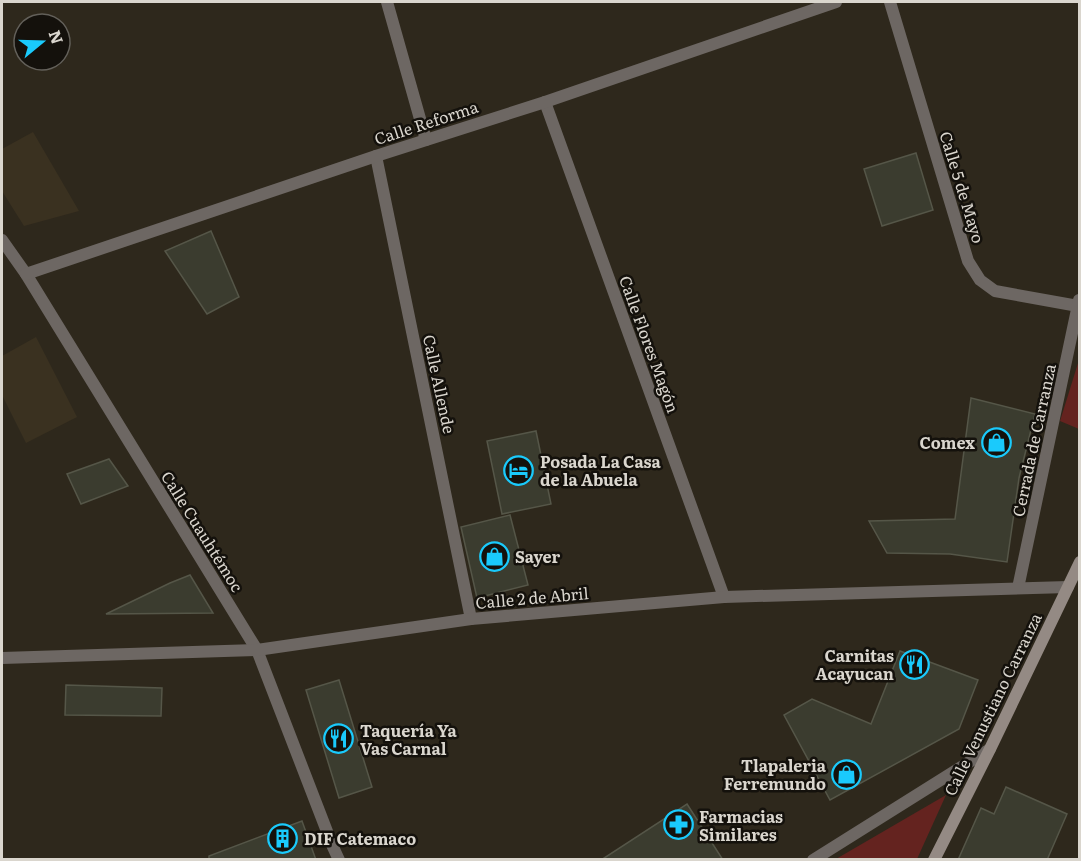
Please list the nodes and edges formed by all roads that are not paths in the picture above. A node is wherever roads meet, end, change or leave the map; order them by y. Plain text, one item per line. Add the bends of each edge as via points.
1 (387, 2) edge
2 (836, 2) edge
3 (890, 2) edge
4 (545, 102) junction
5 (426, 140) junction
6 (376, 156) junction
7 (2, 240) edge
8 (26, 274) junction
9 (1079, 302) edge
10 (1080, 562) edge
11 (1068, 587) junction
12 (1018, 588) junction
13 (724, 597) junction
14 (471, 619) junction
15 (257, 650) junction
16 (2, 658) edge
17 (990, 749) junction
18 (339, 860) edge
19 (813, 860) edge
20 (934, 860) edge

1 - 5 street
2 - 4 street, Calle Reforma
3 - 9 street, Calle 5 de Mayo via 968,261 980,280 995,291
4 - 5 street, Calle Reforma
4 - 13 street, Calle Flores Magón
5 - 6 street, Calle Reforma
6 - 8 street, Calle Reforma
6 - 14 street, Calle Allende
7 - 8 street, Calle Cuauhtémoc
8 - 15 street, Calle Cuauhtémoc
9 - 12 street, Cerrada de Carranza
10 - 11 street, Calle Venustiano Carranza
11 - 12 street, Calle 2 de Abril
11 - 17 street, Calle Venustiano Carranza
12 - 13 street, Calle 2 de Abril
13 - 14 street, Calle 2 de Abril
14 - 15 street, Calle 2 de Abril
15 - 16 street, Calle 2 de Abril
15 - 18 street, Calle Cuauhtémoc
17 - 19 street
17 - 20 street, Calle Venustiano Carranza

